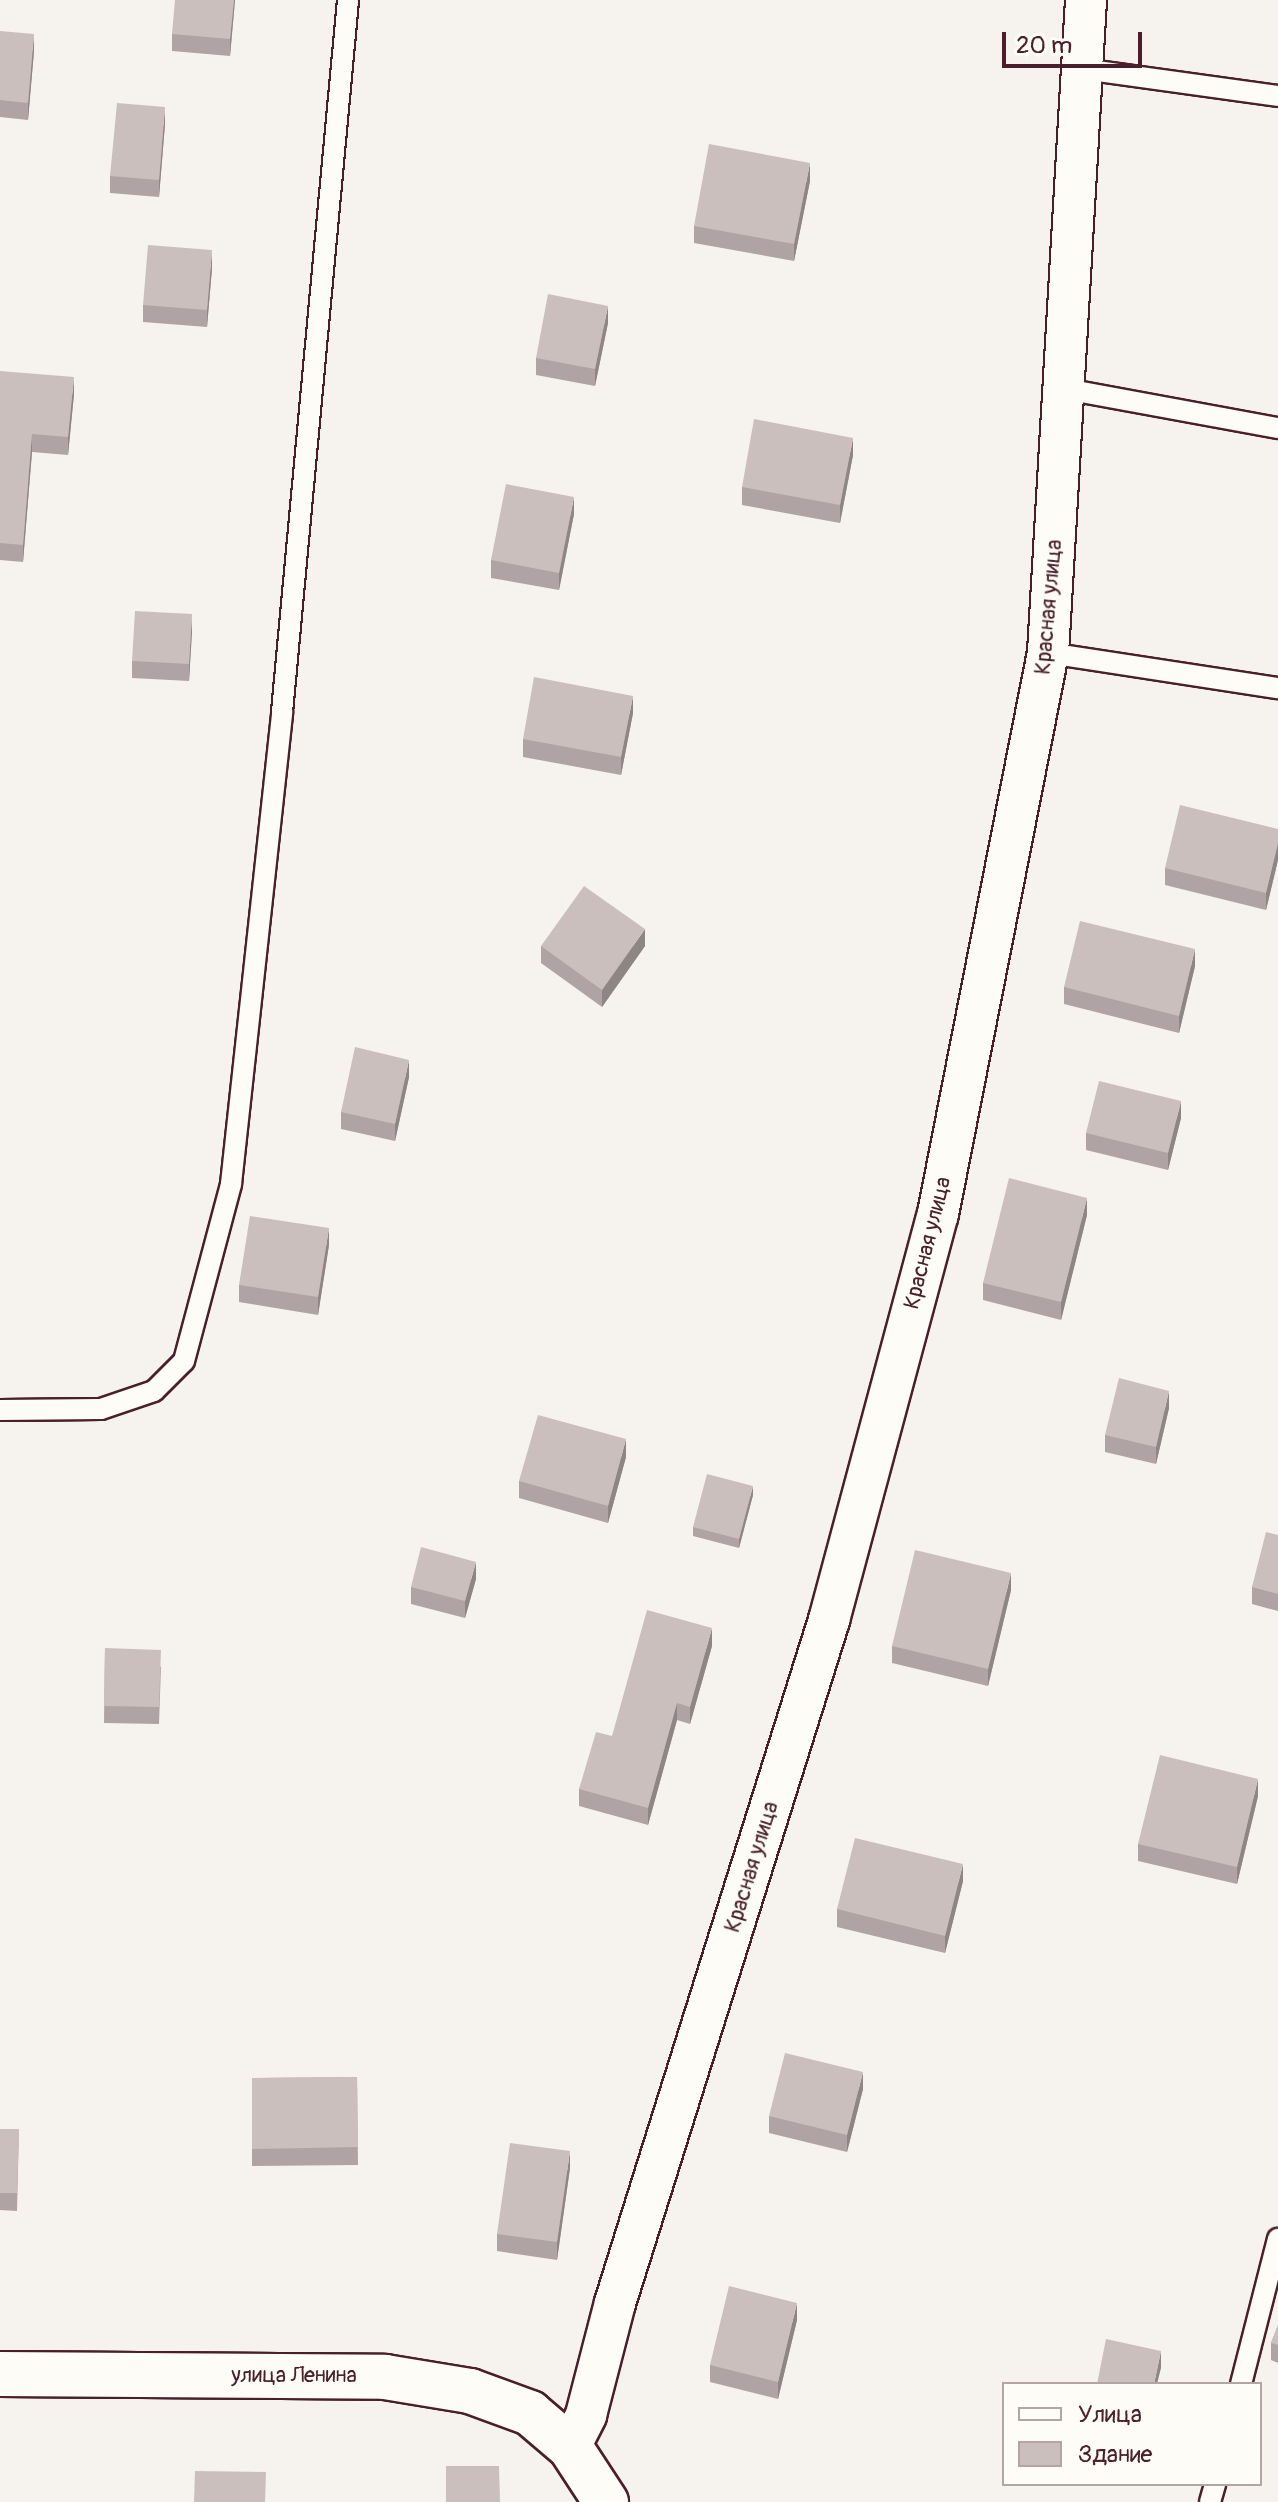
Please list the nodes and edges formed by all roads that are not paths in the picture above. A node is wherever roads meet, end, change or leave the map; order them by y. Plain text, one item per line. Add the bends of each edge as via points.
1 (348, 0) edge
2 (1086, 0) edge
3 (1083, 69) junction
4 (1278, 96) edge
5 (1065, 389) junction
6 (1278, 428) edge
7 (1048, 653) junction
8 (1278, 688) edge
9 (0, 1410) edge
10 (1278, 2239) edge
11 (0, 2374) edge
12 (1242, 2382) edge
13 (570, 2447) junction
14 (606, 2502) edge

1 - 9 lane via 282,712 231,1184 184,1361 154,1391 101,1409
2 - 3 street, Красная улица
3 - 4 lane
3 - 5 street, Красная улица
5 - 6 lane
5 - 7 street, Красная улица
7 - 8 lane
7 - 13 street, Красная улица via 938,1214 918,1290 829,1620 615,2303 586,2415
10 - 12 lane
11 - 13 street, улица Ленина via 385,2377 470,2391 530,2413
13 - 14 street, улица Ленина

